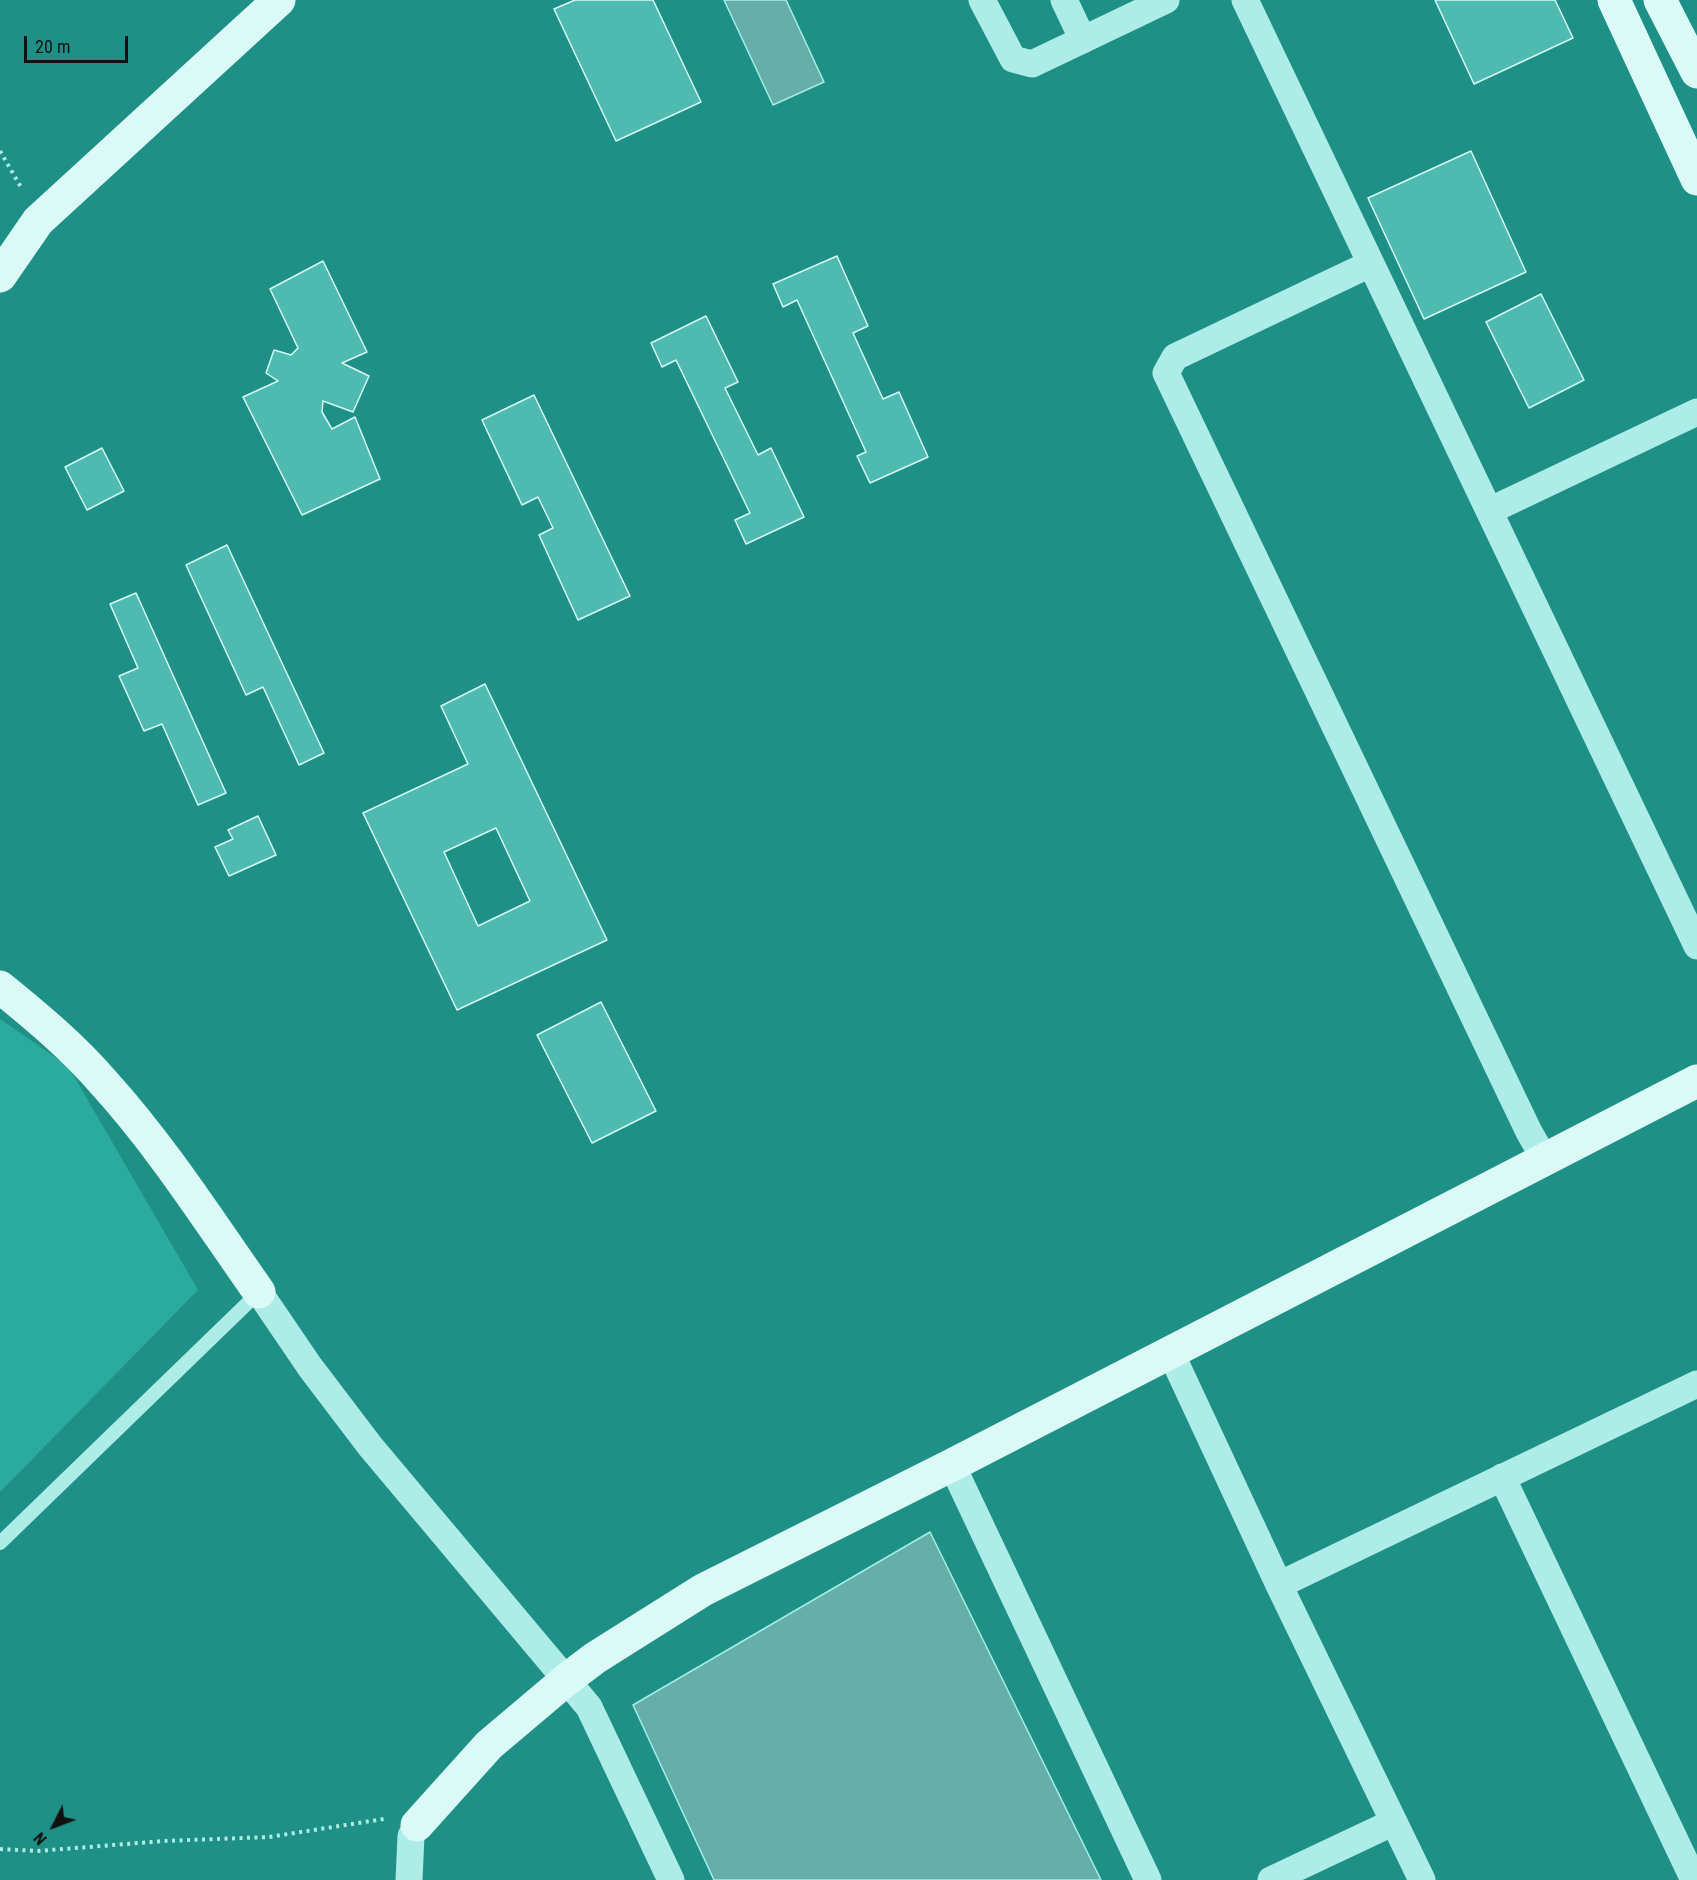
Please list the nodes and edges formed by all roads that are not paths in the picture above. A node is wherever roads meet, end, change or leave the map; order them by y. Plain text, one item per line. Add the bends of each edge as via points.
1 (279, 0) edge
2 (982, 0) edge
3 (1064, 0) edge
4 (1166, 0) edge
5 (1245, 0) edge
6 (1614, 0) edge
7 (1660, 0) edge
8 (1083, 40) junction
9 (1697, 72) edge
10 (1697, 179) edge
11 (1370, 264) junction
12 (0, 276) edge
13 (1697, 412) edge
14 (1489, 511) junction
15 (1697, 946) edge
16 (0, 987) edge
17 (1697, 1081) edge
18 (1544, 1158) junction
19 (259, 1292) junction
20 (1170, 1351) junction
21 (1697, 1384) edge
22 (952, 1465) junction
23 (1502, 1477) junction
24 (0, 1543) edge
25 (1279, 1585) junction
26 (566, 1680) junction
27 (1395, 1822) junction
28 (416, 1827) joint
29 (409, 1880) edge
30 (671, 1880) edge
31 (1148, 1880) edge
32 (1271, 1880) edge
33 (1422, 1880) edge
34 (1694, 1880) edge

1 - 12 street via 38,221
2 - 8 street via 1013,59 1020,63 1032,64
3 - 8 street
4 - 8 street
5 - 11 street
6 - 10 street
7 - 9 street
11 - 14 street
11 - 18 street via 1175,357 1166,373
13 - 14 street
14 - 15 street
16 - 19 street via 43,1022 103,1082 152,1140
17 - 18 street
18 - 20 street
19 - 24 lane
19 - 26 street via 370,1446
20 - 22 street
20 - 25 street
21 - 23 street
22 - 26 street via 703,1590
22 - 31 street
23 - 25 street
23 - 34 street
25 - 27 street
26 - 28 street via 489,1745
26 - 30 street via 589,1707
27 - 32 street
27 - 33 street
28 - 29 street via 409,1854

